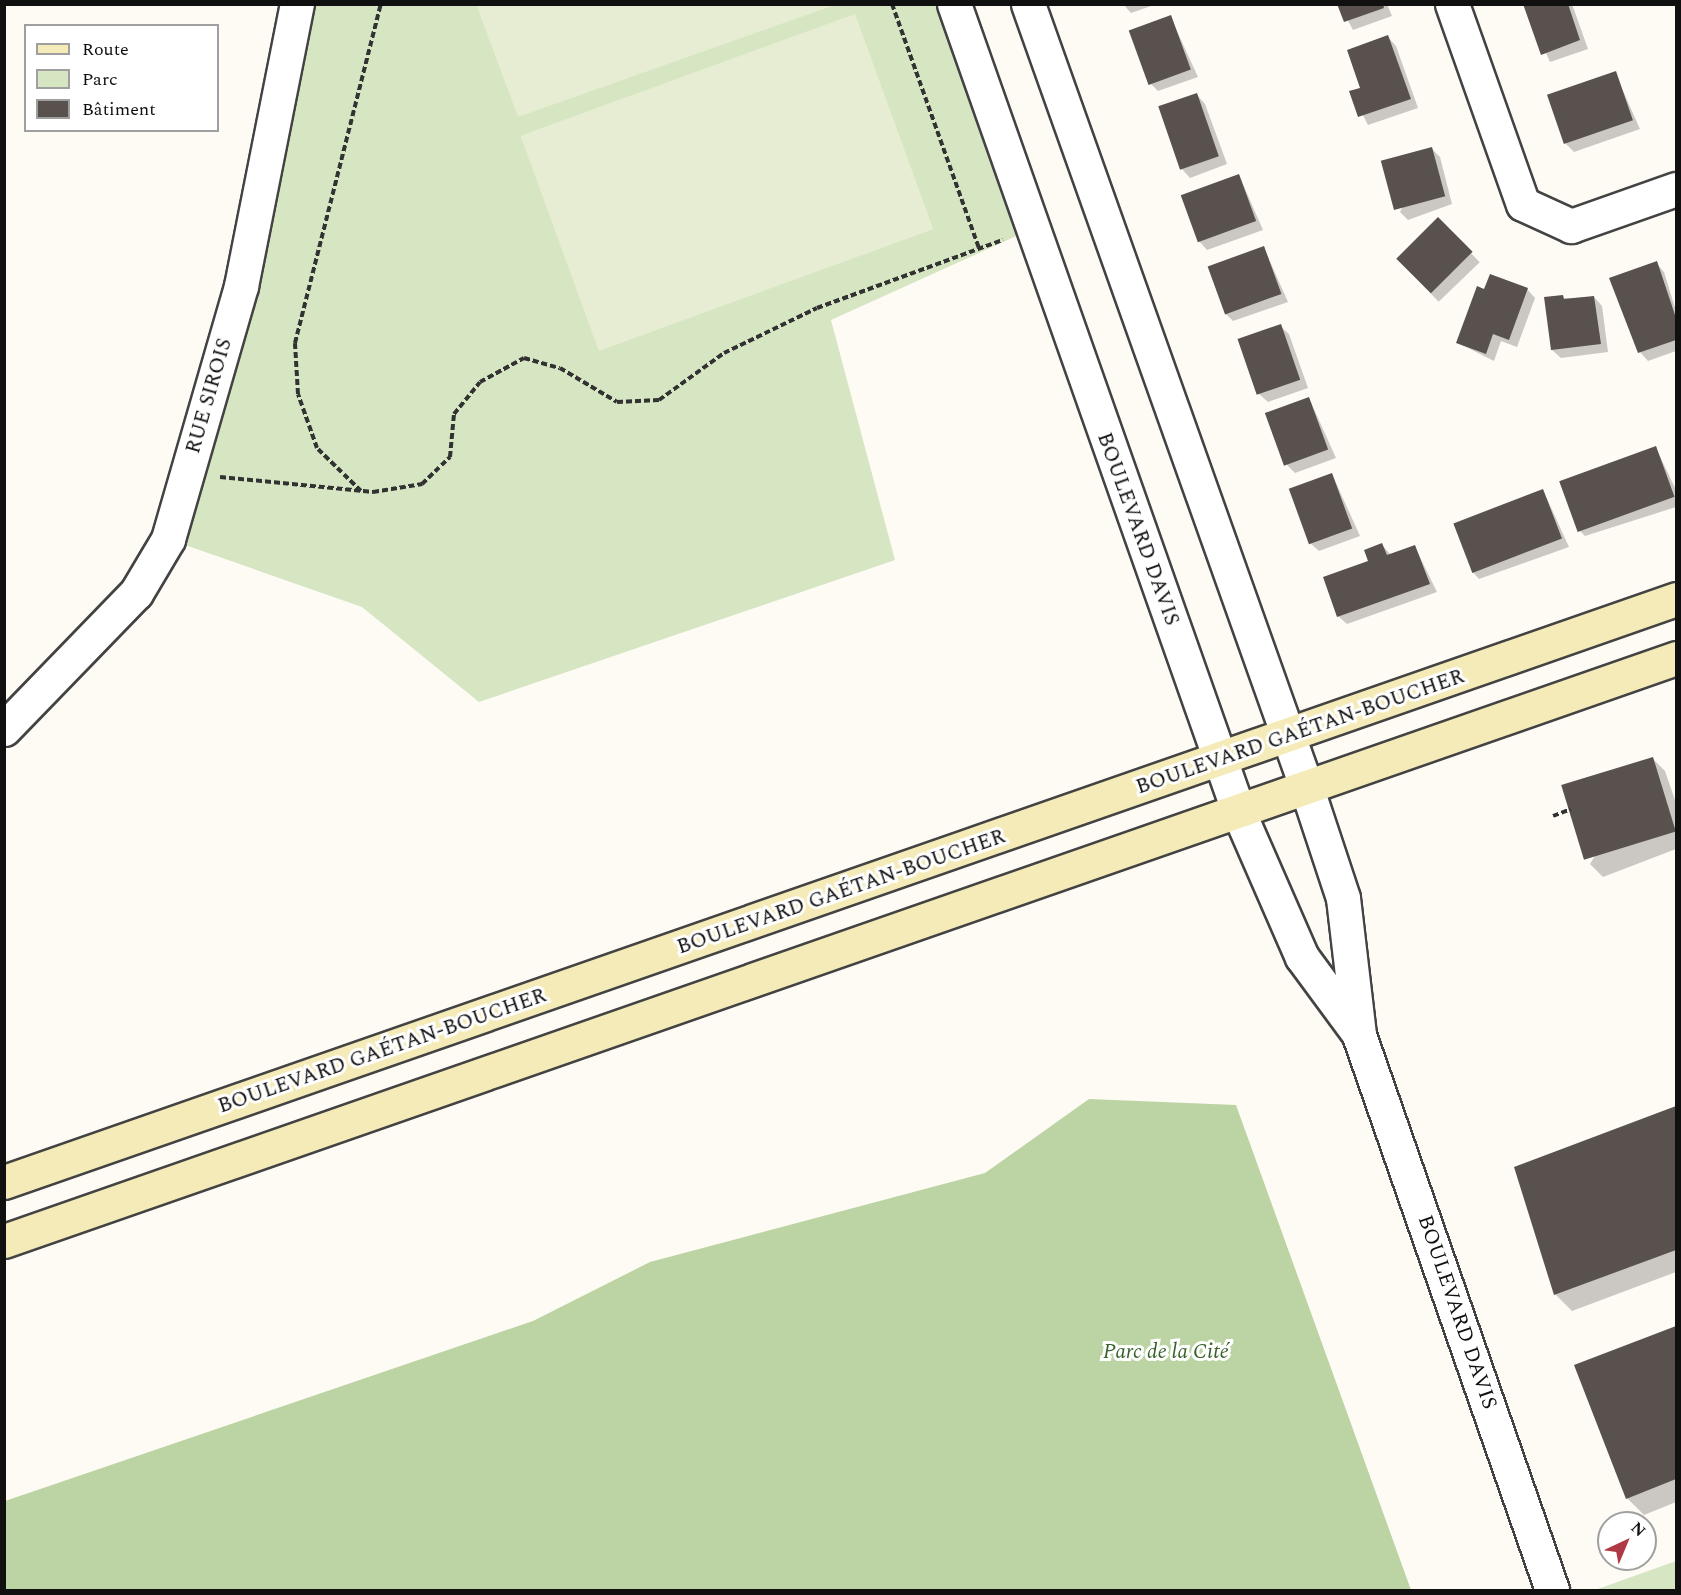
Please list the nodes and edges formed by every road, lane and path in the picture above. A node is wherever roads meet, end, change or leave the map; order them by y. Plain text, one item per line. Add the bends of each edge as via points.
1 (297, 4) edge
2 (381, 4) edge
3 (892, 4) edge
4 (954, 4) edge
5 (1028, 4) edge
6 (1452, 4) edge
7 (1677, 189) edge
8 (1032, 229) junction
9 (979, 249) junction
10 (187, 473) junction
11 (362, 491) junction
12 (1677, 599) edge
13 (1677, 658) edge
14 (4, 729) edge
15 (1289, 735) junction
16 (1220, 758) junction
17 (1306, 786) junction
18 (1571, 809) dead end
19 (1239, 813) junction
20 (1553, 816) dead end
21 (1359, 1035) junction
22 (4, 1182) edge
23 (4, 1241) edge
24 (1552, 1590) edge

1 - 10 street, RUE SIROIS via 240,286
2 - 11 path via 294,343 298,394 317,448
3 - 9 path
4 - 8 street, BOULEVARD DAVIS
5 - 15 street, BOULEVARD DAVIS
6 - 7 street via 1523,204 1571,226
8 - 9 path
8 - 16 street, BOULEVARD DAVIS
9 - 11 path via 817,308 724,353 659,400 617,402 560,368 524,358 480,382 460,406 454,414 450,457 422,484
10 - 11 path
10 - 14 street, RUE SIROIS via 168,539 136,594
12 - 15 main road, BOULEVARD GAÉTAN-BOUCHER
13 - 17 main road
15 - 16 main road, BOULEVARD GAÉTAN-BOUCHER
15 - 17 street, BOULEVARD DAVIS
16 - 19 street, BOULEVARD DAVIS
16 - 22 main road, BOULEVARD GAÉTAN-BOUCHER
17 - 19 main road
17 - 21 street, BOULEVARD DAVIS via 1343,898
18 - 20 path
19 - 21 street, BOULEVARD DAVIS via 1302,957
19 - 23 main road
21 - 24 street, BOULEVARD DAVIS

